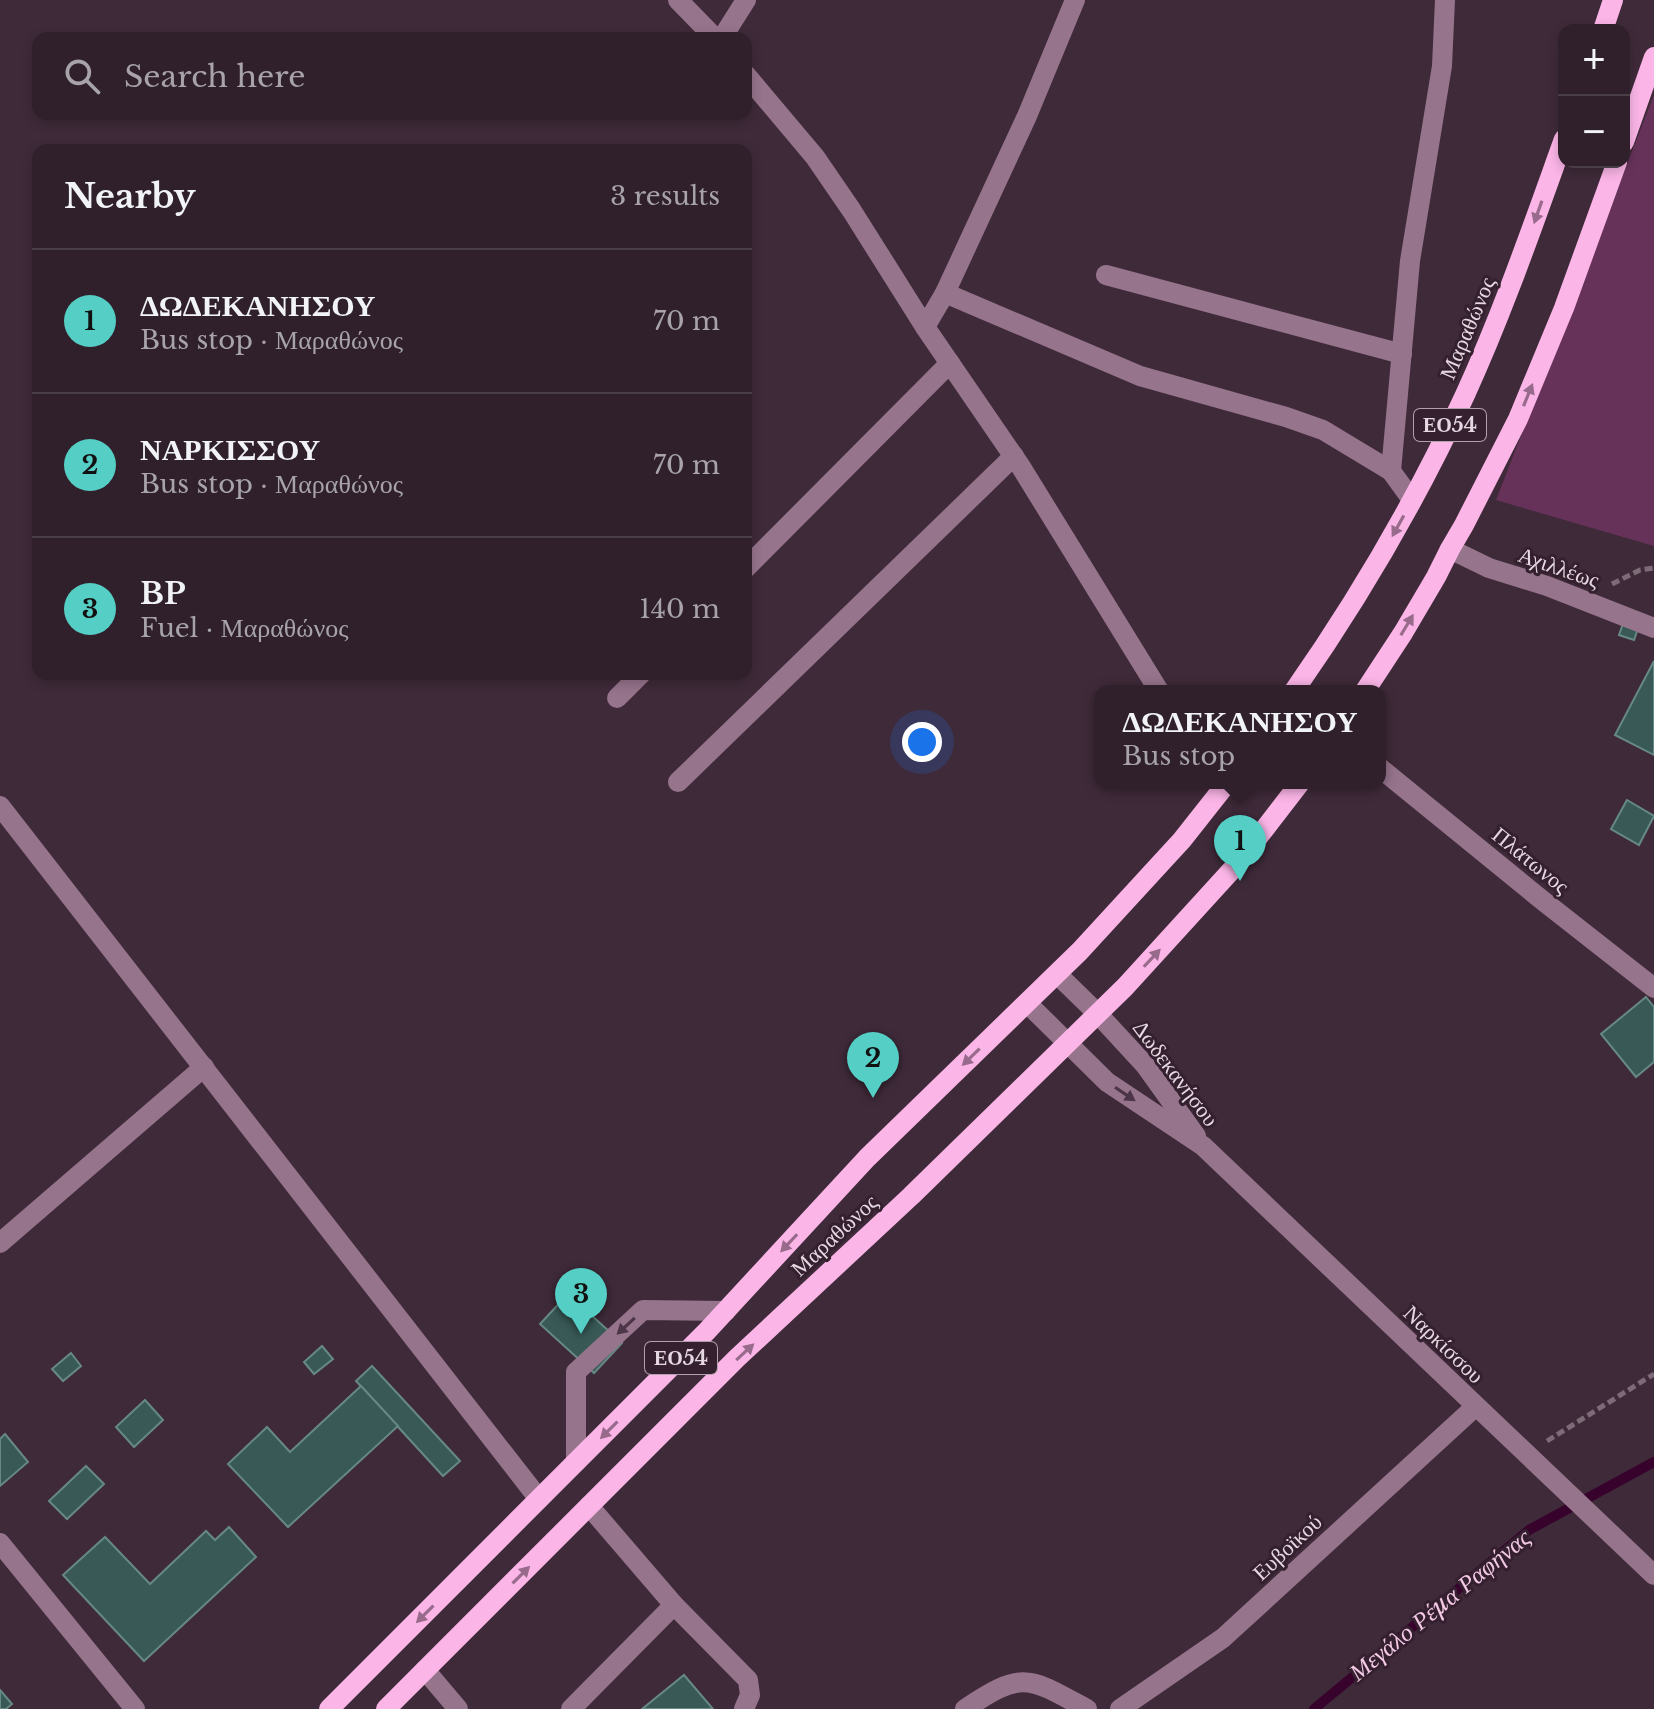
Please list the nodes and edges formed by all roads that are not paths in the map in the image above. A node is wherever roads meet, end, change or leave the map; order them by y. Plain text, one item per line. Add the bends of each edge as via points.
1 (678, 0) edge
2 (746, 0) edge
3 (1075, 0) edge
4 (1445, 0) edge
5 (1613, 0) edge
6 (1605, 24) edge
7 (709, 32) edge
8 (726, 32) edge
9 (1654, 57) edge
10 (752, 82) edge
11 (1630, 125) edge
12 (1558, 156) edge
13 (1615, 168) edge
14 (1106, 275) dead end
15 (945, 293) junction
16 (925, 327) junction
17 (1402, 354) junction
18 (950, 363) junction
19 (1014, 456) junction
20 (1391, 471) junction
21 (1412, 500) junction
22 (1450, 549) junction
23 (752, 562) edge
24 (1654, 628) edge
25 (635, 680) edge
26 (1155, 685) edge
27 (1298, 685) edge
28 (1369, 685) edge
29 (617, 698) dead end
30 (1386, 773) edge
31 (678, 782) dead end
32 (1219, 789) edge
33 (1295, 789) edge
34 (0, 806) edge
35 (1057, 974) junction
36 (1654, 988) edge
37 (1027, 1003) junction
38 (1098, 1014) junction
39 (1067, 1043) junction
40 (204, 1067) junction
41 (1203, 1146) junction
42 (0, 1243) edge
43 (726, 1311) junction
44 (1475, 1407) junction
45 (576, 1462) junction
46 (539, 1499) junction
47 (589, 1506) junction
48 (0, 1543) edge
49 (1654, 1575) edge
50 (674, 1605) junction
51 (425, 1670) junction
52 (135, 1709) edge
53 (329, 1709) edge
54 (386, 1709) edge
55 (458, 1709) edge
56 (571, 1709) edge
57 (744, 1709) edge
58 (965, 1709) edge
59 (1087, 1709) edge
60 (1120, 1709) edge

1 - 7 street
2 - 8 street
3 - 15 street
4 - 17 street via 1442,66 1410,261
5 - 6 main road
9 - 11 main road
10 - 16 street via 815,157
12 -> 21 main road, Μαραθώνος / ΕΟ54 via 1466,394
22 -> 13 main road, ΕΟ54 via 1518,419
14 - 17 street
15 - 16 street
15 - 20 street via 1140,376 1323,430
16 - 18 street
17 - 20 street
18 - 19 street
18 - 23 street
19 - 26 street
19 - 31 street
20 - 21 street
21 -> 27 main road, Μαραθώνος / ΕΟ54 via 1356,599
22 - 24 street, Αχιλλέως
28 -> 22 main road, ΕΟ54
25 - 29 street
30 - 36 street, Πλάτωνος
32 - 35 main road, Μαραθώνος / ΕΟ54 via 1182,840
38 -> 33 main road, Μαραθώνος / ΕΟ54 via 1239,862
34 - 40 street
35 - 37 main road, Μαραθώνος / ΕΟ54
35 - 38 street, Δωδεκανήσου
37 - 39 street, Δωδεκανήσου
37 -> 43 main road, Μαραθώνος / ΕΟ54 via 867,1158
38 - 39 main road, Μαραθώνος / ΕΟ54
38 - 41 street, Δωδεκανήσου via 1145,1065
39 -> 41 street, Δωδεκανήσου via 1107,1082
47 -> 39 main road, Μαραθώνος / ΕΟ54
40 - 42 street
40 - 46 street
41 - 44 street, Ναρκίσσου
43 -> 45 main road, Μαραθώνος / ΕΟ54
43 -> 45 street via 643,1310 576,1372
44 - 49 street, Ναρκίσσου
44 - 60 street, Ευβοϊκού via 1223,1638
45 - 46 main road, Μαραθώνος / ΕΟ54
46 -> 53 main road, Μαραθώνος / ΕΟ54
47 - 50 street
51 -> 47 main road, Μαραθώνος / ΕΟ54
48 - 52 street
50 - 56 street
50 - 57 street via 748,1680 750,1695
51 - 54 main road, Μαραθώνος / ΕΟ54
51 - 55 street
58 - 59 street via 993,1690 1024,1682 1040,1684

